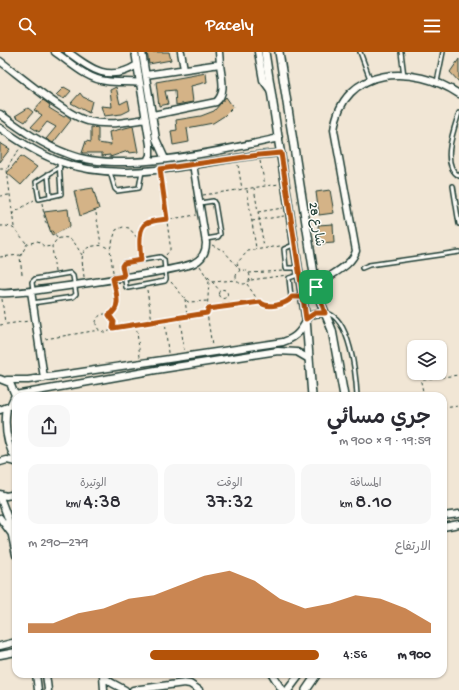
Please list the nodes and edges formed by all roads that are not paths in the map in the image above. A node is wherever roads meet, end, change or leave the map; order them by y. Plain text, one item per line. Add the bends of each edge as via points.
1 (55, 52) edge
2 (68, 52) edge
3 (135, 52) edge
4 (142, 52) edge
5 (181, 52) edge
6 (219, 52) edge
7 (258, 52) edge
8 (265, 52) edge
9 (279, 52) edge
10 (360, 52) edge
11 (401, 52) edge
12 (443, 52) edge
13 (0, 61) edge
14 (220, 64) junction
15 (137, 65) junction
16 (184, 69) junction
17 (110, 74) junction
18 (146, 75) junction
19 (404, 76) junction
20 (370, 79) junction
21 (109, 82) junction
22 (437, 82) junction
23 (140, 84) junction
24 (285, 89) junction
25 (271, 91) junction
26 (458, 93) edge
27 (459, 113) edge
28 (0, 114) edge
29 (152, 115) junction
30 (146, 119) junction
31 (0, 128) edge
32 (279, 138) junction
33 (238, 147) junction
34 (281, 153) junction
35 (238, 158) junction
36 (165, 159) junction
37 (147, 161) junction
38 (60, 164) junction
39 (193, 164) junction
40 (110, 172) junction
41 (142, 172) junction
42 (48, 174) junction
43 (459, 176) edge
44 (453, 186) dead end
45 (50, 197) junction
46 (200, 203) junction
47 (459, 224) edge
48 (206, 241) junction
49 (295, 245) junction
50 (459, 252) edge
51 (362, 268) dead end
52 (165, 270) junction
53 (299, 272) junction
54 (124, 276) junction
55 (74, 284) junction
56 (316, 287) junction
57 (32, 291) junction
58 (1, 297) edge
59 (303, 297) junction
60 (32, 303) junction
61 (325, 313) junction
62 (306, 319) junction
63 (277, 343) junction
64 (278, 351) junction
65 (309, 359) junction
66 (155, 361) junction
67 (156, 370) junction
68 (44, 378) junction
69 (3, 380) edge
70 (14, 392) edge
71 (32, 392) edge
72 (312, 392) edge
73 (343, 392) edge
74 (356, 392) edge
75 (12, 403) edge
76 (7, 408) junction
77 (0, 410) edge
78 (12, 452) edge
79 (12, 461) edge
80 (0, 462) edge
81 (0, 494) edge
82 (12, 495) edge
83 (0, 497) edge
84 (459, 514) edge
85 (447, 516) edge
86 (0, 518) edge
87 (459, 524) edge
88 (447, 526) edge
89 (12, 532) edge
90 (12, 535) edge
91 (12, 643) edge
92 (2, 646) edge
93 (12, 653) edge
94 (2, 654) edge
95 (36, 678) edge
96 (46, 678) edge
97 (103, 678) edge
98 (106, 678) edge
99 (274, 678) edge
100 (297, 678) edge
101 (314, 678) edge
102 (38, 690) edge
103 (48, 690) edge
104 (104, 690) edge
105 (125, 690) edge
106 (133, 690) edge
107 (199, 690) edge
108 (282, 690) edge
109 (288, 690) edge
110 (306, 690) edge

1 - 21 street via 86,75
2 - 17 street via 93,70
3 - 15 street
4 - 18 street
5 - 16 street
6 - 14 street
7 - 25 street via 263,80
8 - 25 street, شارع 28
9 - 24 street, شارع 28
10 - 20 lane
11 - 19 lane
12 - 22 lane
13 - 30 street via 63,108 87,121 111,123
14 - 16 street
14 - 29 street via 220,99 216,102
15 - 17 street via 123,72
15 - 23 street
16 - 18 street
17 - 21 street
18 - 29 street
19 - 20 street via 391,75
19 - 22 street
20 - 56 street via 352,91 343,102 334,130 355,254 350,261
21 - 23 street via 126,81
22 - 26 street
23 - 30 street
24 - 25 street
24 - 56 street, شارع 28
25 - 32 street, شارع 28
27 - 43 lane via 450,152 452,170
28 - 37 street via 42,143 69,155 95,161
29 - 36 street via 157,144
30 - 37 street via 151,151
31 - 38 street
32 - 33 street
32 - 34 street, شارع 28
33 - 35 street
33 - 36 street
34 - 35 street
34 - 49 street, شارع 28
35 - 39 street
36 - 37 street
38 - 40 street
38 - 42 lane
38 - 45 lane via 61,194
39 - 41 street
39 - 46 street
40 - 41 street
40 - 41 lane via 117,191 140,188
42 - 45 lane
42 - 45 lane via 36,182 40,198
44 - 47 lane
46 - 48 street
46 - 48 lane via 213,201 215,204 220,234
48 - 52 street via 204,254 196,262
49 - 53 street, شارع 28
49 - 53 lane via 284,248 287,269
50 - 51 lane
52 - 54 street
52 - 54 lane via 164,282 127,288
52 - 54 lane via 163,258 141,260 124,263
53 - 59 street, شارع 28
53 - 59 lane via 290,277 292,297
54 - 55 street
55 - 57 street
55 - 57 lane via 71,274 33,279
55 - 60 lane via 76,294 73,297
56 - 59 street via 312,293
56 - 61 street, شارع 28
57 - 58 street
57 - 60 street
59 - 62 street, شارع 28
60 - 68 street
61 - 62 street via 315,313
61 - 73 street, شارع 28 via 337,348
61 - 74 lane via 335,316 341,324 352,359
62 - 63 street via 299,333 289,340
62 - 65 street, شارع 28
63 - 64 street
63 - 66 street
64 - 65 street via 297,352
64 - 67 street
65 - 72 street, شارع 28
66 - 67 street
66 - 68 street
67 - 71 street
68 - 69 street
69 - 70 street via 13,386
75 - 76 street
76 - 77 street
76 - 78 street via 6,432
79 - 80 street
81 - 82 street
83 - 89 street
84 - 85 street
86 - 90 street
87 - 88 street
91 - 92 street
92 - 94 street
93 - 94 street
95 - 102 street
96 - 103 street
97 - 104 street
98 - 105 street
99 - 108 street
100 - 109 street
101 - 110 street
106 - 107 street via 184,683

